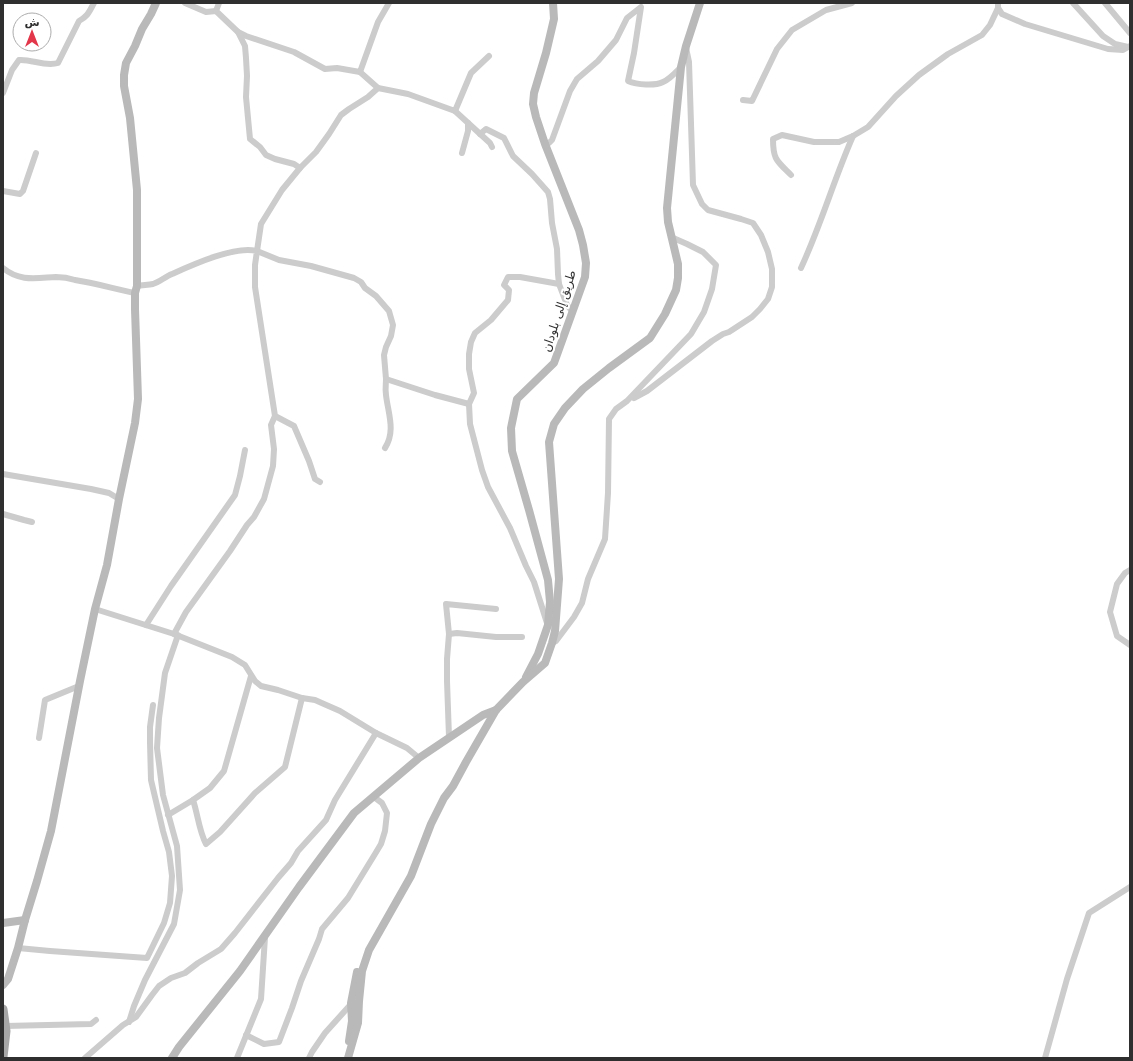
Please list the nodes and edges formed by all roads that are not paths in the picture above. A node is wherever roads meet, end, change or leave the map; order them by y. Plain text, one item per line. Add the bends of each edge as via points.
1 (94, 3) edge
2 (156, 3) edge
3 (185, 3) edge
4 (219, 3) edge
5 (389, 3) edge
6 (553, 3) edge
7 (700, 3) edge
8 (824, 3) edge
9 (852, 3) edge
10 (1073, 3) edge
11 (1105, 3) edge
12 (643, 5) edge
13 (998, 6) edge
14 (826, 10) junction
15 (216, 11) junction
16 (238, 32) junction
17 (1130, 33) edge
18 (686, 46) junction
19 (1129, 47) edge
20 (489, 56) dead end
21 (681, 67) junction
22 (360, 72) junction
23 (6, 82) edge
24 (378, 88) junction
25 (3, 94) edge
26 (743, 100) dead end
27 (455, 111) junction
28 (468, 123) junction
29 (480, 134) junction
30 (853, 136) junction
31 (545, 144) junction
32 (492, 147) dead end
33 (36, 153) dead end
34 (462, 153) dead end
35 (300, 168) junction
36 (791, 175) dead end
37 (3, 191) edge
38 (671, 237) junction
39 (257, 251) junction
40 (3, 268) edge
41 (801, 268) dead end
42 (559, 284) junction
43 (136, 289) junction
44 (572, 311) junction
45 (386, 379) junction
46 (628, 402) junction
47 (469, 404) junction
48 (275, 416) junction
49 (385, 448) dead end
50 (245, 450) dead end
51 (3, 474) edge
52 (320, 482) dead end
53 (119, 499) junction
54 (3, 514) edge
55 (32, 522) dead end
56 (1130, 570) edge
57 (95, 609) junction
58 (496, 609) dead end
59 (146, 625) junction
60 (548, 625) junction
61 (449, 634) junction
62 (176, 635) junction
63 (522, 637) dead end
64 (552, 643) junction
65 (1130, 644) edge
66 (251, 676) junction
67 (523, 682) junction
68 (80, 686) junction
69 (302, 698) junction
70 (153, 705) dead end
71 (496, 710) junction
72 (376, 733) junction
73 (449, 737) junction
74 (39, 738) dead end
75 (419, 758) junction
76 (374, 797) junction
77 (193, 800) junction
78 (168, 815) junction
79 (1130, 887) edge
80 (25, 920) junction
81 (3, 923) edge
82 (265, 937) junction
83 (18, 948) junction
84 (3, 985) edge
85 (3, 1009) edge
86 (351, 1013) junction
87 (96, 1020) dead end
88 (129, 1022) junction
89 (5, 1026) junction
90 (246, 1035) junction
91 (3, 1058) edge
92 (85, 1058) edge
93 (172, 1058) edge
94 (237, 1058) edge
95 (309, 1058) edge
96 (347, 1058) edge
97 (1044, 1058) edge

1 - 23 street via 86,17 79,21 58,63 19,60
2 - 43 main road via 126,63 124,75 137,190
3 - 15 street via 206,12
4 - 15 street
5 - 22 street via 378,22
6 - 31 main road, طريق إلى بلودان via 554,19 533,104
7 - 18 main road
8 - 14 street
9 - 14 street
10 - 19 street via 1103,36 1115,44
11 - 17 street
12 - 21 street via 628,80 647,84 663,82
12 - 31 street via 627,18 616,40 598,61 577,78 552,140
13 - 19 street via 1002,14 1025,24 1108,49 1123,50
13 - 30 street via 990,25 982,35 948,54 920,75 896,96 868,127
14 - 26 street via 792,30 777,49 752,101
15 - 16 street
16 - 22 street via 294,52 325,69 338,68
16 - 35 street via 245,46 250,139 266,155
18 - 21 main road
18 - 46 street via 689,62 693,186 708,210 753,223 768,252 772,269 772,287 768,299 752,317 712,341
20 - 27 street via 471,73
21 - 38 main road via 667,208
22 - 24 street
23 - 25 street
24 - 27 street via 408,94
24 - 35 street via 368,98 341,115 316,152
27 - 28 street
28 - 29 street
28 - 34 street
29 - 32 street
29 - 42 street via 486,129 504,138 514,156 548,192 557,249
30 - 36 street via 839,142 814,142 782,135 773,139 776,159
30 - 41 street via 813,243
31 - 44 main road, طريق إلى بلودان via 576,223 586,263
33 - 37 street via 20,194
35 - 39 street via 282,190 261,224
38 - 46 street via 703,252 716,265 712,289 704,312 691,334
38 - 64 main road via 678,264 676,290 650,338 583,389 554,424 549,442 559,579
39 - 43 street via 250,249 213,257
39 - 45 street via 279,260 354,278 376,296 389,312 393,325 392,336 384,355
39 - 48 street via 255,287
40 - 43 street via 18,277 58,277
42 - 44 street
42 - 47 street via 508,277 504,285 509,290 508,300 491,320 475,333 471,342 469,369 474,393
43 - 53 main road via 138,398
44 - 60 main road, طريق إلى بلودان via 554,363 517,399 511,428 512,452 548,580
45 - 47 street
45 - 49 street via 392,428
46 - 64 street via 616,409 609,419 605,539 588,579 582,603
47 - 60 street via 470,424 488,487 534,582
48 - 52 street via 294,426 315,479
48 - 62 street via 271,425 273,466 264,499 186,612
50 - 59 street via 235,495
51 - 53 street via 91,489
53 - 57 main road via 107,565
54 - 55 street
56 - 65 street via 1117,584 1110,612 1117,636
57 - 59 street
57 - 68 main road
58 - 61 street via 446,604
59 - 62 street
60 - 67 main road, طريق إلى بلودان via 538,654
61 - 63 street
61 - 73 street
62 - 66 street via 232,657 245,665
62 - 78 street via 165,673 157,748
64 - 67 main road via 545,663
66 - 69 street via 261,686
66 - 77 street via 224,771 210,788
67 - 71 main road
68 - 74 street via 45,700
68 - 80 main road via 51,831
69 - 72 street via 315,700 340,711
69 - 77 street via 285,767 255,793 206,844
70 - 83 street via 150,742 151,780 169,852 172,876 170,903 164,923 147,958
71 - 73 main road via 483,715
71 - 86 main road via 434,817 411,876 364,949 357,970 355,1002
72 - 75 street via 408,748
72 - 88 street via 335,800 326,820 298,851 235,934 221,949 185,973 159,986 136,1017
73 - 75 main road
75 - 76 main road
76 - 82 main road via 354,813
76 - 90 street via 382,803 387,814 381,844 348,898 322,929 279,1042 264,1044
77 - 78 street
78 - 88 street via 177,846 180,890 174,924 145,980
79 - 97 street via 1089,913
80 - 81 main road
80 - 83 main road
82 - 90 street via 261,999
82 - 93 main road
83 - 84 main road via 8,979
85 - 89 main road
86 - 95 street via 325,1033
86 - 96 main road
87 - 89 street via 91,1024
88 - 92 street
89 - 91 main road
90 - 94 street

